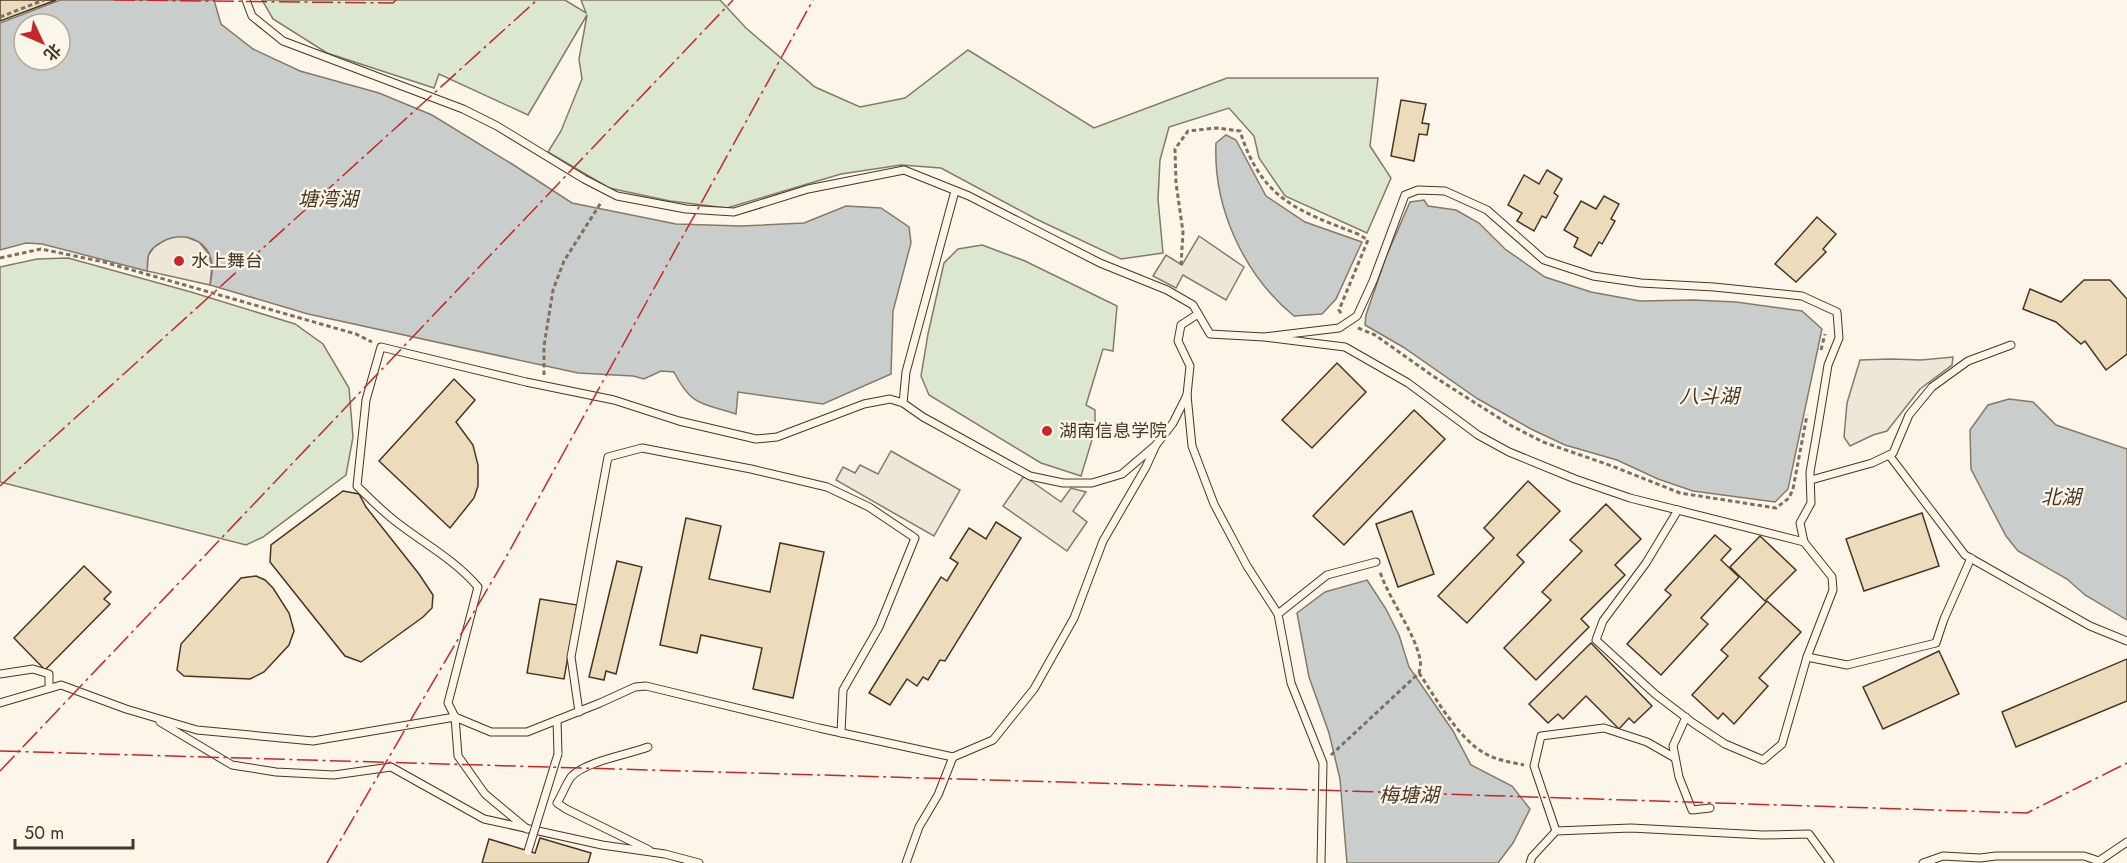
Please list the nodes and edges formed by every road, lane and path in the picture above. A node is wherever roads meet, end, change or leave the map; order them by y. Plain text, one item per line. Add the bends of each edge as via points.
1 (44, 0) edge
2 (246, 0) edge
3 (0, 17) edge
4 (955, 190) junction
5 (608, 192) junction
6 (0, 258) edge
7 (1181, 265) dead end
8 (1198, 314) junction
9 (1346, 323) junction
10 (1825, 334) dead end
11 (1264, 337) junction
12 (2011, 345) dead end
13 (381, 346) junction
14 (1820, 353) dead end
15 (542, 385) junction
16 (1187, 394) junction
17 (903, 404) junction
18 (1808, 409) dead end
19 (1156, 445) junction
20 (1889, 455) junction
21 (1811, 480) junction
22 (1678, 510) junction
23 (1804, 542) junction
24 (1971, 558) junction
25 (1376, 562) joint
26 (1278, 614) junction
27 (2127, 641) edge
28 (1807, 657) junction
29 (1419, 673) junction
30 (0, 674) edge
31 (49, 688) junction
32 (0, 703) edge
33 (579, 712) junction
34 (151, 716) junction
35 (455, 717) junction
36 (1686, 717) junction
37 (557, 720) junction
38 (842, 733) junction
39 (648, 747) dead end
40 (953, 757) junction
41 (1676, 758) junction
42 (1323, 763) junction
43 (1534, 766) junction
44 (1710, 808) dead end
45 (527, 829) junction
46 (1556, 831) junction
47 (2127, 842) edge
48 (528, 851) dead end
49 (654, 853) junction
50 (699, 863) edge
51 (906, 863) edge
52 (1321, 863) edge
53 (1530, 863) edge
54 (1830, 863) edge
55 (1923, 863) edge

1 - 3 path
2 - 5 lane via 252,16 283,41 463,109
4 - 5 lane via 904,170 808,189 734,212 686,209
4 - 8 lane via 1100,263 1167,290 1192,305
4 - 17 lane via 906,372
5 - 15 path via 564,261 553,290
6 - 13 path via 41,249 104,262 356,334
7 - 9 path via 1183,232 1175,149 1188,131 1240,131 1245,147 1274,192 1292,206 1368,240 1339,310
8 - 11 lane via 1210,334
8 - 16 lane via 1181,325 1178,341 1190,366
9 - 11 lane via 1339,328
9 - 18 path via 1375,335 1432,376 1543,442 1680,493 1712,499 1776,508 1790,498
9 - 21 lane via 1357,316 1405,195 1418,190 1445,191 1487,210 1544,260 1593,276 1802,296 1837,312 1839,338 1828,365
10 - 14 path
11 - 22 lane via 1346,347 1408,383 1478,435 1509,452 1619,494
12 - 20 lane via 1968,361 1932,387 1909,415
13 - 15 lane
13 - 35 lane via 366,400 357,486 478,587 448,703
15 - 17 lane via 614,400 679,421 756,439 777,437 864,404 890,399
16 - 19 lane via 1173,423
16 - 26 lane via 1192,446 1214,504 1246,566
17 - 19 lane via 1030,476 1063,483 1092,483 1122,474
19 - 40 lane via 1103,541 1074,618 1034,689 993,740
20 - 21 lane
20 - 24 lane
21 - 23 lane via 1811,503 1800,523
22 - 23 lane
22 - 36 lane via 1604,621 1596,640
23 - 28 lane via 1832,577 1833,590
24 - 27 lane via 2090,626
24 - 28 lane via 1936,643 1847,665
25 - 26 lane via 1327,575
25 - 29 path via 1421,661
26 - 42 lane via 1292,683
28 - 36 lane via 1782,744 1763,760 1725,744
29 - 42 path
29 - 43 path via 1460,732 1483,752 1504,761
30 - 31 lane via 33,669 49,674
31 - 32 lane
31 - 34 lane via 62,685
33 - 37 lane
33 - 38 lane via 635,687 646,687
33 - 38 lane via 571,657 608,457 642,448 827,487 869,507 915,538 879,627 843,690
34 - 35 lane via 196,730 313,741
34 - 45 lane via 232,765 334,775 391,767 484,819
35 - 37 lane via 491,732 527,732
35 - 45 lane via 458,756 485,794
36 - 41 lane via 1673,746
37 - 48 lane, bridge via 558,754
38 - 40 lane
39 - 49 lane via 592,763 572,777 557,803
40 - 51 lane
41 - 43 lane via 1647,742 1604,728 1541,736
41 - 44 lane via 1692,810
42 - 52 lane
43 - 46 lane
45 - 49 lane
46 - 53 lane
46 - 54 lane via 1631,828 1809,834
47 - 55 lane via 2100,861 2084,856 1943,856
49 - 50 lane

